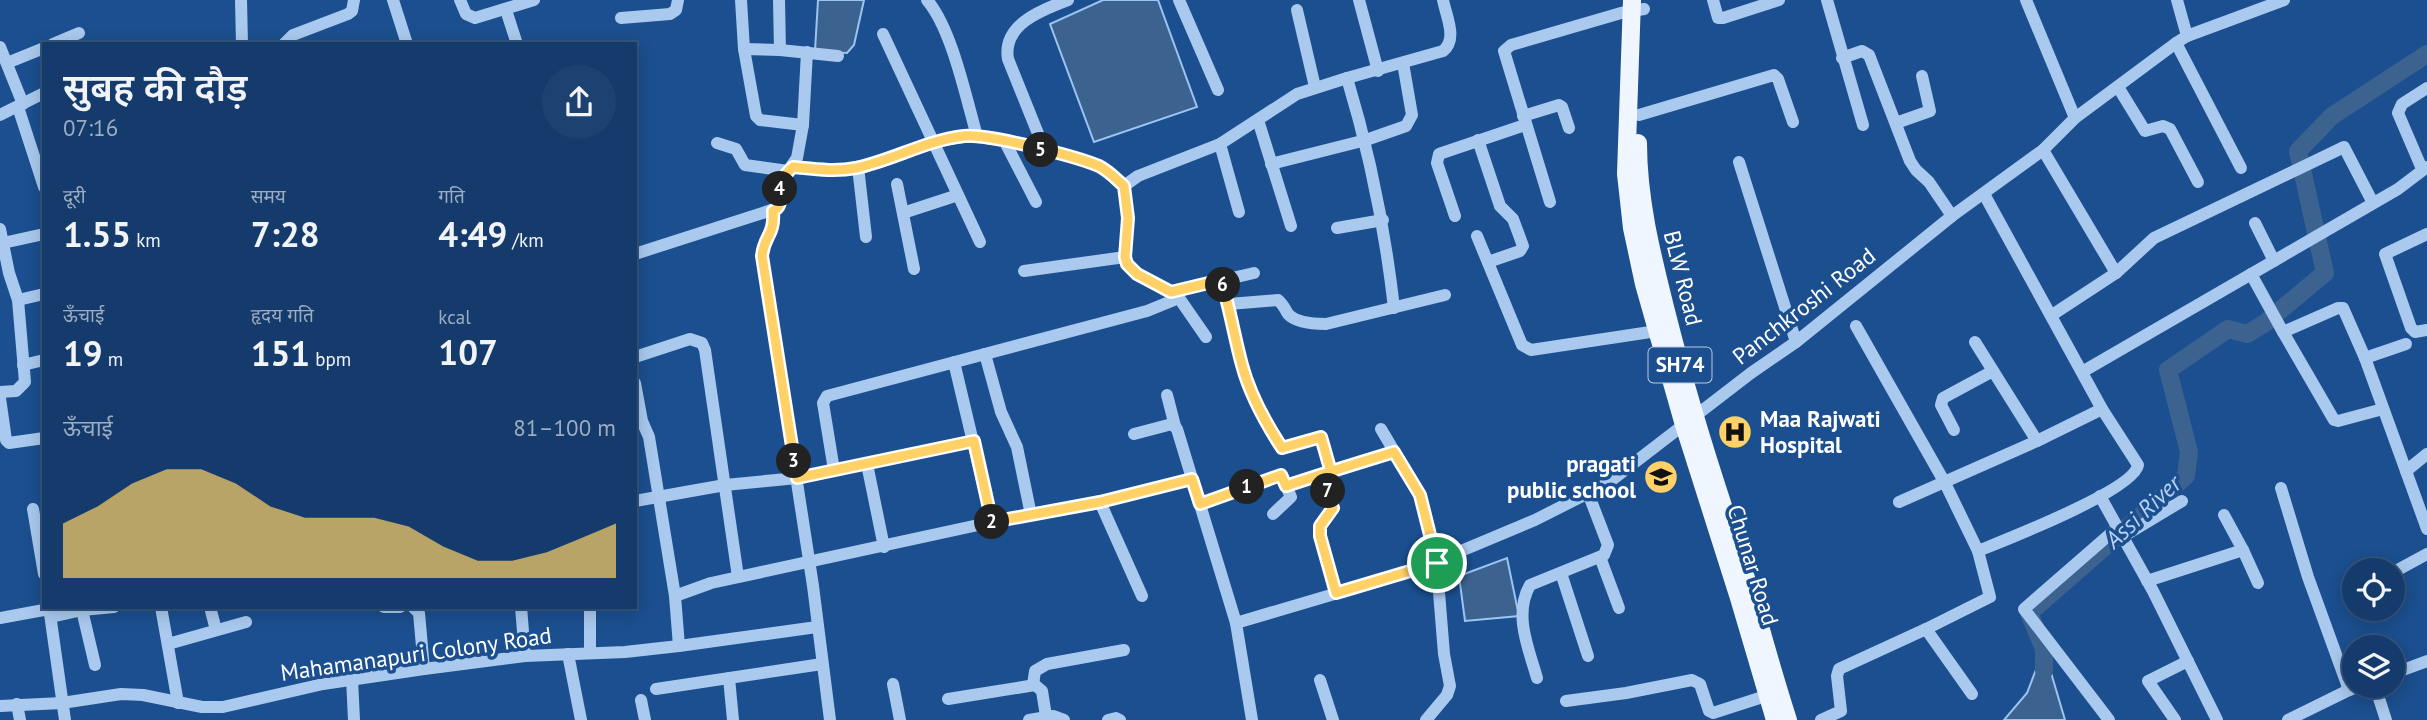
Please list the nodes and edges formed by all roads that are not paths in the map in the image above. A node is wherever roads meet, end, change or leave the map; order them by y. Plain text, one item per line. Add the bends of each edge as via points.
1 (241, 0) edge
2 (354, 0) edge
3 (393, 0) edge
4 (460, 0) edge
5 (534, 0) edge
6 (678, 0) edge
7 (740, 0) edge
8 (779, 0) edge
9 (927, 0) edge
10 (1068, 0) edge
11 (1179, 0) edge
12 (1359, 0) edge
13 (1443, 0) edge
14 (1713, 0) edge
15 (1779, 0) edge
16 (1826, 0) edge
17 (2026, 0) edge
18 (2178, 0) edge
19 (2241, 0) edge
20 (2284, 0) edge
21 (1638, 5) edge
22 (506, 9) junction
23 (1297, 10) dead end
24 (2245, 15) junction
25 (621, 18) dead end
26 (79, 33) dead end
27 (883, 34) dead end
28 (2181, 39) junction
29 (58, 42) edge
30 (242, 42) edge
31 (286, 42) edge
32 (406, 42) edge
33 (515, 42) edge
34 (0, 47) edge
35 (42, 49) edge
36 (744, 49) junction
37 (780, 50) junction
38 (807, 52) junction
39 (838, 56) dead end
40 (1842, 58) junction
41 (6, 63) junction
42 (1403, 63) junction
43 (1378, 71) junction
44 (1922, 76) dead end
45 (1347, 78) junction
46 (1315, 87) junction
47 (2118, 87) junction
48 (2427, 88) edge
49 (1217, 90) dead end
50 (42, 97) edge
51 (21, 105) junction
52 (1639, 115) junction
53 (0, 116) edge
54 (2075, 118) junction
55 (1258, 120) junction
56 (1524, 120) junction
57 (1793, 122) dead end
58 (1896, 123) junction
59 (803, 125) junction
60 (1863, 125) dead end
61 (1569, 128) dead end
62 (977, 136) junction
63 (1366, 140) junction
64 (1478, 140) junction
65 (717, 142) dead end
66 (1005, 142) junction
67 (934, 143) junction
68 (1220, 144) junction
69 (2043, 150) junction
70 (1045, 151) junction
71 (1739, 162) dead end
72 (1271, 163) junction
73 (858, 167) junction
74 (2241, 168) dead end
75 (2425, 168) edge
76 (790, 169) junction
77 (42, 180) edge
78 (2198, 182) dead end
79 (898, 184) dead end
80 (1124, 186) junction
81 (1984, 194) junction
82 (958, 195) junction
83 (1036, 202) dead end
84 (1550, 202) dead end
85 (2373, 203) junction
86 (773, 211) junction
87 (1239, 212) dead end
88 (903, 213) junction
89 (1455, 216) dead end
90 (1952, 216) junction
91 (1382, 220) junction
92 (2256, 223) dead end
93 (1291, 226) dead end
94 (1337, 228) dead end
95 (0, 229) edge
96 (42, 234) edge
97 (2427, 234) edge
98 (1477, 236) dead end
99 (866, 237) dead end
100 (980, 242) dead end
101 (3, 243) junction
102 (637, 253) edge
103 (1125, 257) junction
104 (2274, 261) junction
105 (1488, 262) junction
106 (914, 269) dead end
107 (1024, 271) dead end
108 (1254, 273) dead end
109 (2116, 273) junction
110 (2251, 274) junction
111 (1221, 280) junction
112 (42, 294) edge
113 (1175, 295) junction
114 (1445, 295) dead end
115 (18, 300) junction
116 (1229, 303) junction
117 (1394, 308) junction
118 (2052, 315) junction
119 (1856, 326) dead end
120 (2427, 330) edge
121 (1657, 331) junction
122 (2283, 332) junction
123 (1206, 337) dead end
124 (1796, 342) junction
125 (1975, 342) dead end
126 (2406, 344) dead end
127 (985, 354) junction
128 (637, 356) edge
129 (2365, 358) junction
130 (42, 360) edge
131 (954, 362) junction
132 (23, 365) junction
133 (1993, 371) junction
134 (2082, 372) junction
135 (0, 392) edge
136 (637, 394) edge
137 (1167, 395) dead end
138 (0, 398) edge
139 (2102, 409) junction
140 (2383, 409) junction
141 (1689, 422) junction
142 (1175, 426) junction
143 (1381, 429) dead end
144 (1954, 430) dead end
145 (1134, 434) dead end
146 (42, 438) edge
147 (974, 441) junction
148 (2037, 441) junction
149 (1394, 452) junction
150 (2427, 454) edge
151 (867, 464) junction
152 (834, 470) junction
153 (2406, 471) junction
154 (1326, 473) junction
155 (797, 478) junction
156 (1192, 479) junction
157 (1945, 483) junction
158 (725, 485) junction
159 (1286, 486) junction
160 (2281, 488) dead end
161 (1588, 493) junction
162 (2100, 496) junction
163 (659, 497) junction
164 (637, 500) edge
165 (2182, 501) dead end
166 (1100, 502) junction
167 (1899, 502) dead end
168 (1200, 504) junction
169 (33, 509) dead end
170 (1273, 514) dead end
171 (1031, 515) junction
172 (2224, 515) dead end
173 (992, 522) junction
174 (2427, 529) edge
175 (2120, 533) junction
176 (884, 547) junction
177 (2243, 550) junction
178 (1978, 551) junction
179 (2427, 554) edge
180 (1600, 557) junction
181 (42, 562) edge
182 (1441, 562) junction
183 (808, 563) junction
184 (2405, 566) edge
185 (1561, 573) junction
186 (738, 577) junction
187 (2147, 581) junction
188 (2258, 583) dead end
189 (1336, 593) junction
190 (675, 596) junction
191 (1142, 596) dead end
192 (1619, 608) dead end
193 (94, 609) edge
194 (161, 609) edge
195 (211, 609) edge
196 (416, 609) edge
197 (521, 609) edge
198 (590, 609) edge
199 (82, 610) junction
200 (50, 611) edge
201 (0, 618) edge
202 (246, 622) dead end
203 (1236, 623) junction
204 (817, 627) junction
205 (1926, 629) junction
206 (216, 630) junction
207 (168, 644) junction
208 (679, 646) junction
209 (1124, 650) dead end
210 (590, 653) junction
211 (568, 654) junction
212 (525, 656) junction
213 (1588, 656) dead end
214 (2342, 657) edge
215 (2188, 661) junction
216 (2427, 661) edge
217 (822, 664) junction
218 (95, 665) dead end
219 (424, 669) junction
220 (2405, 669) edge
221 (729, 678) junction
222 (1537, 678) dead end
223 (352, 679) junction
224 (1320, 680) dead end
225 (893, 684) dead end
226 (1033, 685) junction
227 (656, 689) dead end
228 (1773, 694) junction
229 (1972, 694) dead end
230 (2342, 694) edge
231 (2379, 698) edge
232 (948, 699) dead end
233 (641, 700) dead end
234 (1566, 701) dead end
235 (62, 702) junction
236 (178, 703) junction
237 (17, 704) junction
238 (0, 706) edge
239 (224, 713) edge
240 (1046, 716) junction
241 (20, 720) edge
242 (65, 720) edge
243 (354, 720) edge
244 (581, 720) edge
245 (645, 720) edge
246 (733, 720) edge
247 (830, 720) edge
248 (900, 720) edge
249 (1029, 720) edge
250 (1065, 720) edge
251 (1108, 720) edge
252 (1119, 720) edge
253 (1252, 720) edge
254 (1333, 720) edge
255 (1426, 720) edge
256 (1775, 720) edge
257 (1788, 720) edge
258 (1821, 720) edge
259 (2109, 720) edge
260 (2175, 720) edge
261 (2217, 720) edge
262 (2288, 720) edge
263 (2386, 720) edge

1 - 30 street
2 - 31 street via 348,14
3 - 32 street
4 - 22 street via 466,14 475,18
5 - 22 street
6 - 25 street via 674,13
7 - 36 street
8 - 37 street
9 - 62 street via 948,40
10 - 70 street via 1028,18 1006,47
11 - 49 street
12 - 43 street
13 - 42 street via 1451,34 1448,47
14 - 15 street via 1718,18 1723,19
16 - 40 street
17 - 54 street
18 - 28 street
19 - 24 street
20 - 24 street, Panchkroshi Road
21 - 52 main road, BLW Road / SH74
21 - 56 street via 1507,47 1505,57
21 - 121 main road, SH74 via 1626,133 1627,202
22 - 33 street
23 - 46 street
24 - 28 street, Panchkroshi Road
26 - 29 street
27 - 67 street
28 - 47 street, Panchkroshi Road
28 - 74 street
34 - 41 street
35 - 41 street
36 - 37 street
36 - 59 street via 755,116
37 - 38 street
38 - 39 street
38 - 59 street
40 - 58 street via 1862,51 1869,55
40 - 60 street
41 - 51 street
42 - 43 street
42 - 63 street via 1410,121
43 - 45 street
44 - 58 street via 1930,111
45 - 46 street
45 - 63 street
46 - 55 street
47 - 54 street, Panchkroshi Road
47 - 78 street via 2146,131 2170,129
48 - 75 street via 2402,104 2398,113
50 - 51 street
51 - 53 street
51 - 77 street
52 - 57 street via 1774,75
52 - 141 main road, BLW Road / SH74 via 1638,166 1647,234
54 - 69 street, Panchkroshi Road
55 - 68 street
55 - 72 street
56 - 61 street via 1559,105
56 - 64 street
56 - 84 street
58 - 90 street via 1910,161
59 - 76 street via 797,158
62 - 66 street
62 - 67 street
63 - 72 street
63 - 91 street
64 - 89 street via 1437,157
64 - 105 street via 1500,206 1514,219 1523,244 1520,251
65 - 76 street via 736,149 745,165
66 - 70 street
66 - 83 street
67 - 73 street
67 - 82 street
68 - 80 street via 1138,176
68 - 87 street
69 - 81 street, Panchkroshi Road
69 - 109 street
70 - 80 street via 1098,166
71 - 124 street
72 - 93 street
73 - 76 street
73 - 99 street
75 - 85 street
76 - 86 street via 781,181 779,207
79 - 88 street
80 - 103 street via 1128,218
81 - 90 street, Panchkroshi Road
81 - 118 street
82 - 88 street
82 - 100 street
85 - 104 street
85 - 109 street via 2344,147 2154,239
86 - 102 street
86 - 155 street via 773,229 762,256
88 - 106 street
90 - 124 street, Panchkroshi Road
91 - 94 street
91 - 117 street
92 - 104 street
95 - 101 street
96 - 101 street
97 - 120 street via 2385,254 2411,327 2415,332
98 - 105 street
101 - 115 street
103 - 107 street
103 - 113 street via 1137,274
104 - 110 street
105 - 121 street via 1525,348
108 - 111 street
109 - 118 street
110 - 122 street
110 - 134 street
111 - 113 street
111 - 116 street
112 - 115 street
113 - 123 street
113 - 127 street via 1147,311
114 - 117 street
115 - 132 street
116 - 117 street via 1278,300 1291,317 1316,324
116 - 154 street via 1242,366 1264,421 1282,448 1321,437
118 - 134 street
119 - 157 street
121 - 141 main road, SH74
122 - 129 street via 2343,308
122 - 140 street via 2334,420
124 - 141 street, Panchkroshi Road
125 - 133 street
126 - 129 street
127 - 131 street
127 - 171 street via 1001,412 1017,447
128 - 158 street via 690,339 702,343
129 - 140 street
130 - 132 street
131 - 147 street
131 - 152 street via 827,396
132 - 135 street via 22,387
133 - 144 street via 1943,398 1941,405
133 - 148 street
134 - 139 street
136 - 163 street
137 - 142 street
138 - 146 street via 9,443
139 - 148 street
139 - 162 street via 2138,465 2131,477
140 - 153 street
141 - 161 street, Panchkroshi Road
141 - 228 main road, BLW Road / SH74 via 1751,591
142 - 145 street
142 - 156 street
143 - 149 street
147 - 151 street
147 - 173 street
148 - 157 street
149 - 154 street
149 - 182 street via 1420,495
150 - 153 street
151 - 152 street
151 - 176 street
152 - 155 street
153 - 174 street
154 - 159 street
154 - 189 street via 1333,508 1320,526 1320,536
155 - 158 street
155 - 183 street
156 - 166 street
156 - 168 street
157 - 167 street
157 - 178 street
158 - 163 street
158 - 186 street
159 - 168 street via 1281,475
159 - 170 street via 1291,498
160 - 214 street via 2308,577
161 - 180 street via 1608,545
161 - 182 street, Panchkroshi Road
162 - 175 street
162 - 178 street
163 - 164 street
163 - 190 street
165 - 175 street
166 - 171 street
166 - 191 street
168 - 203 street
169 - 181 street
171 - 173 street
172 - 177 street
173 - 176 street
175 - 187 street
175 - 259 street via 2024,609
176 - 183 street
177 - 187 street
177 - 188 street
178 - 205 street via 1990,597
179 - 184 street
180 - 185 street
180 - 192 street
182 - 189 street, Panchkroshi Road
182 - 255 street via 1438,580 1451,686
183 - 186 street
183 - 204 street
185 - 213 street
185 - 222 street via 1530,585 1524,599 1523,628
186 - 190 street
187 - 215 street
189 - 203 street, Panchkroshi Road
190 - 208 street
193 - 199 street
194 - 207 street
195 - 206 street
196 - 219 street
197 - 212 street
198 - 210 street
199 - 200 street
199 - 218 street
200 - 201 street
200 - 235 street
202 - 206 street
203 - 253 street
204 - 208 street, Mahamanapuri Colony Road
204 - 217 street
205 - 229 street
205 - 258 street via 1839,669 1841,711
206 - 207 street
207 - 236 street
208 - 210 street, Mahamanapuri Colony Road
209 - 226 street via 1047,664 1035,671
210 - 211 street, Mahamanapuri Colony Road
211 - 212 street, Mahamanapuri Colony Road
211 - 244 street
212 - 219 street, Mahamanapuri Colony Road
215 - 260 street via 2148,681
215 - 261 street
216 - 220 street
217 - 221 street
217 - 247 street
219 - 223 street, Mahamanapuri Colony Road
221 - 227 street
221 - 246 street
223 - 239 street, Mahamanapuri Colony Road
223 - 243 street
224 - 254 street
225 - 248 street
226 - 232 street
226 - 240 street via 1042,691
228 - 234 street via 1713,713 1700,684 1692,680
228 - 256 main road, SH74
228 - 257 main road, BLW Road / SH74
230 - 262 street
231 - 263 street
233 - 245 street
235 - 236 street, Mahamanapuri Colony Road via 121,694
235 - 237 street, Mahamanapuri Colony Road
235 - 242 street
236 - 239 street, Mahamanapuri Colony Road
237 - 238 street, Mahamanapuri Colony Road
237 - 241 street
240 - 249 street
240 - 250 street
251 - 252 street

